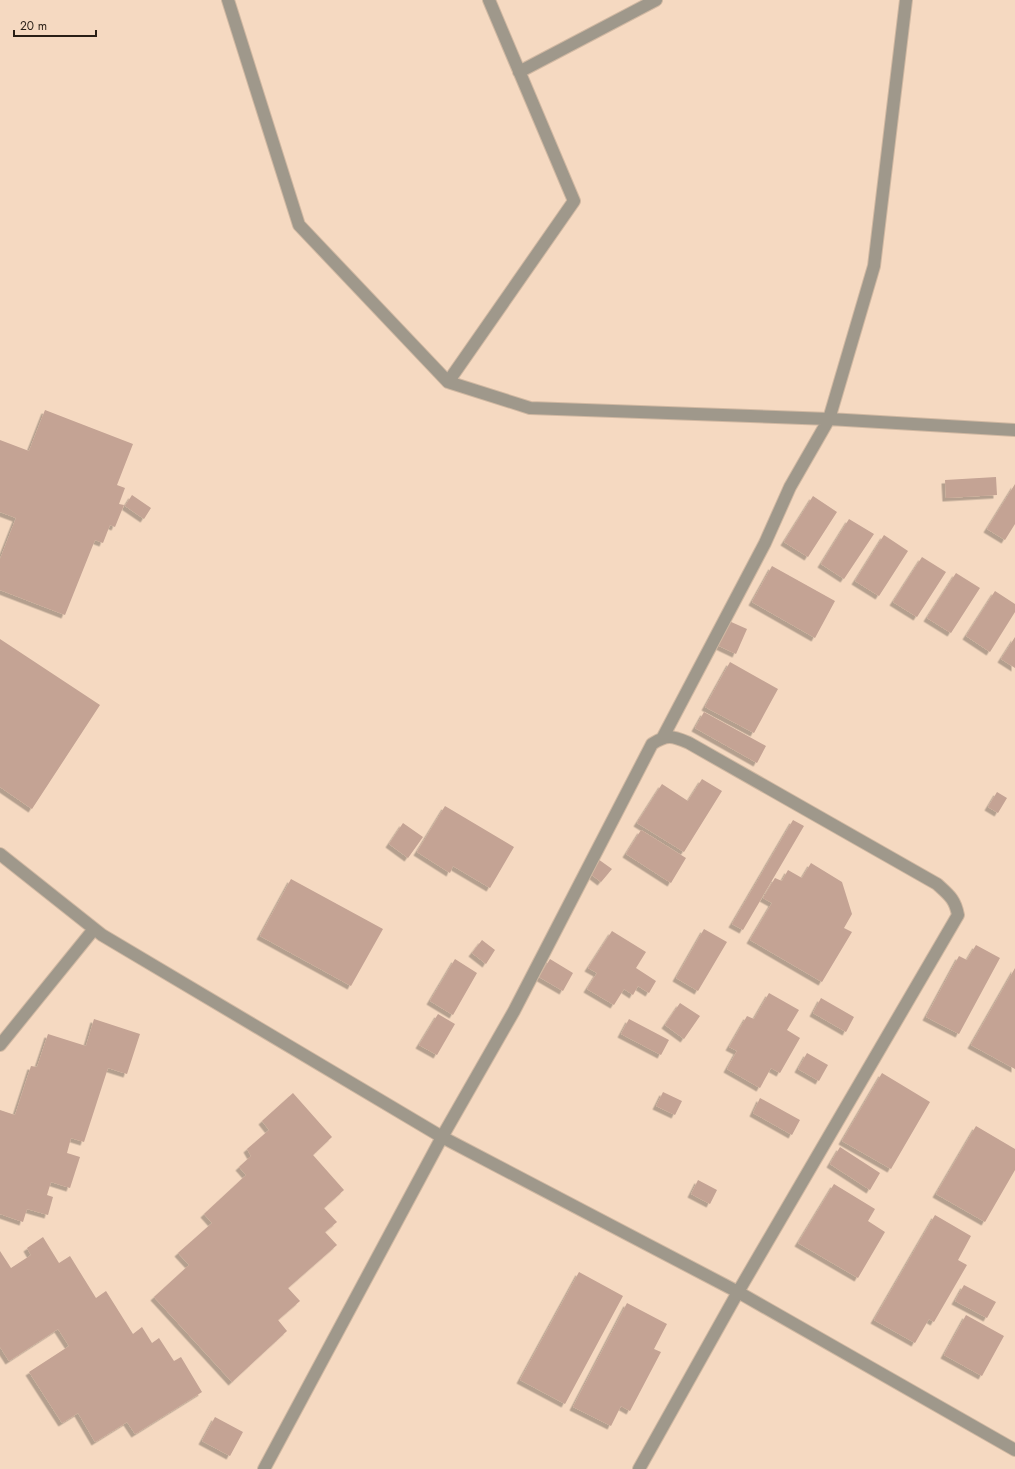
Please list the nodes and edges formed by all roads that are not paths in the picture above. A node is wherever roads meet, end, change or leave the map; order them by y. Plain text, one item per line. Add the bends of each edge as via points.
1 (228, 0) edge
2 (489, 0) edge
3 (656, 0) edge
4 (906, 0) edge
5 (519, 72) junction
6 (448, 382) junction
7 (829, 418) junction
8 (1015, 430) edge
9 (663, 737) junction
10 (0, 854) edge
11 (94, 930) junction
12 (0, 1045) edge
13 (442, 1138) junction
14 (738, 1292) junction
15 (1015, 1450) edge
16 (264, 1469) edge
17 (639, 1469) edge

1 - 6 street via 299,225
2 - 5 street
3 - 5 street
4 - 7 street via 874,266
5 - 6 street via 574,201
6 - 7 street via 530,408
7 - 8 street
7 - 9 street via 790,487 765,543
9 - 13 street via 652,744 514,1011
9 - 14 street via 673,736 689,743 937,884 952,898 958,915
10 - 11 street
11 - 12 street
11 - 13 street
13 - 14 street
13 - 16 street
14 - 15 street
14 - 17 street

